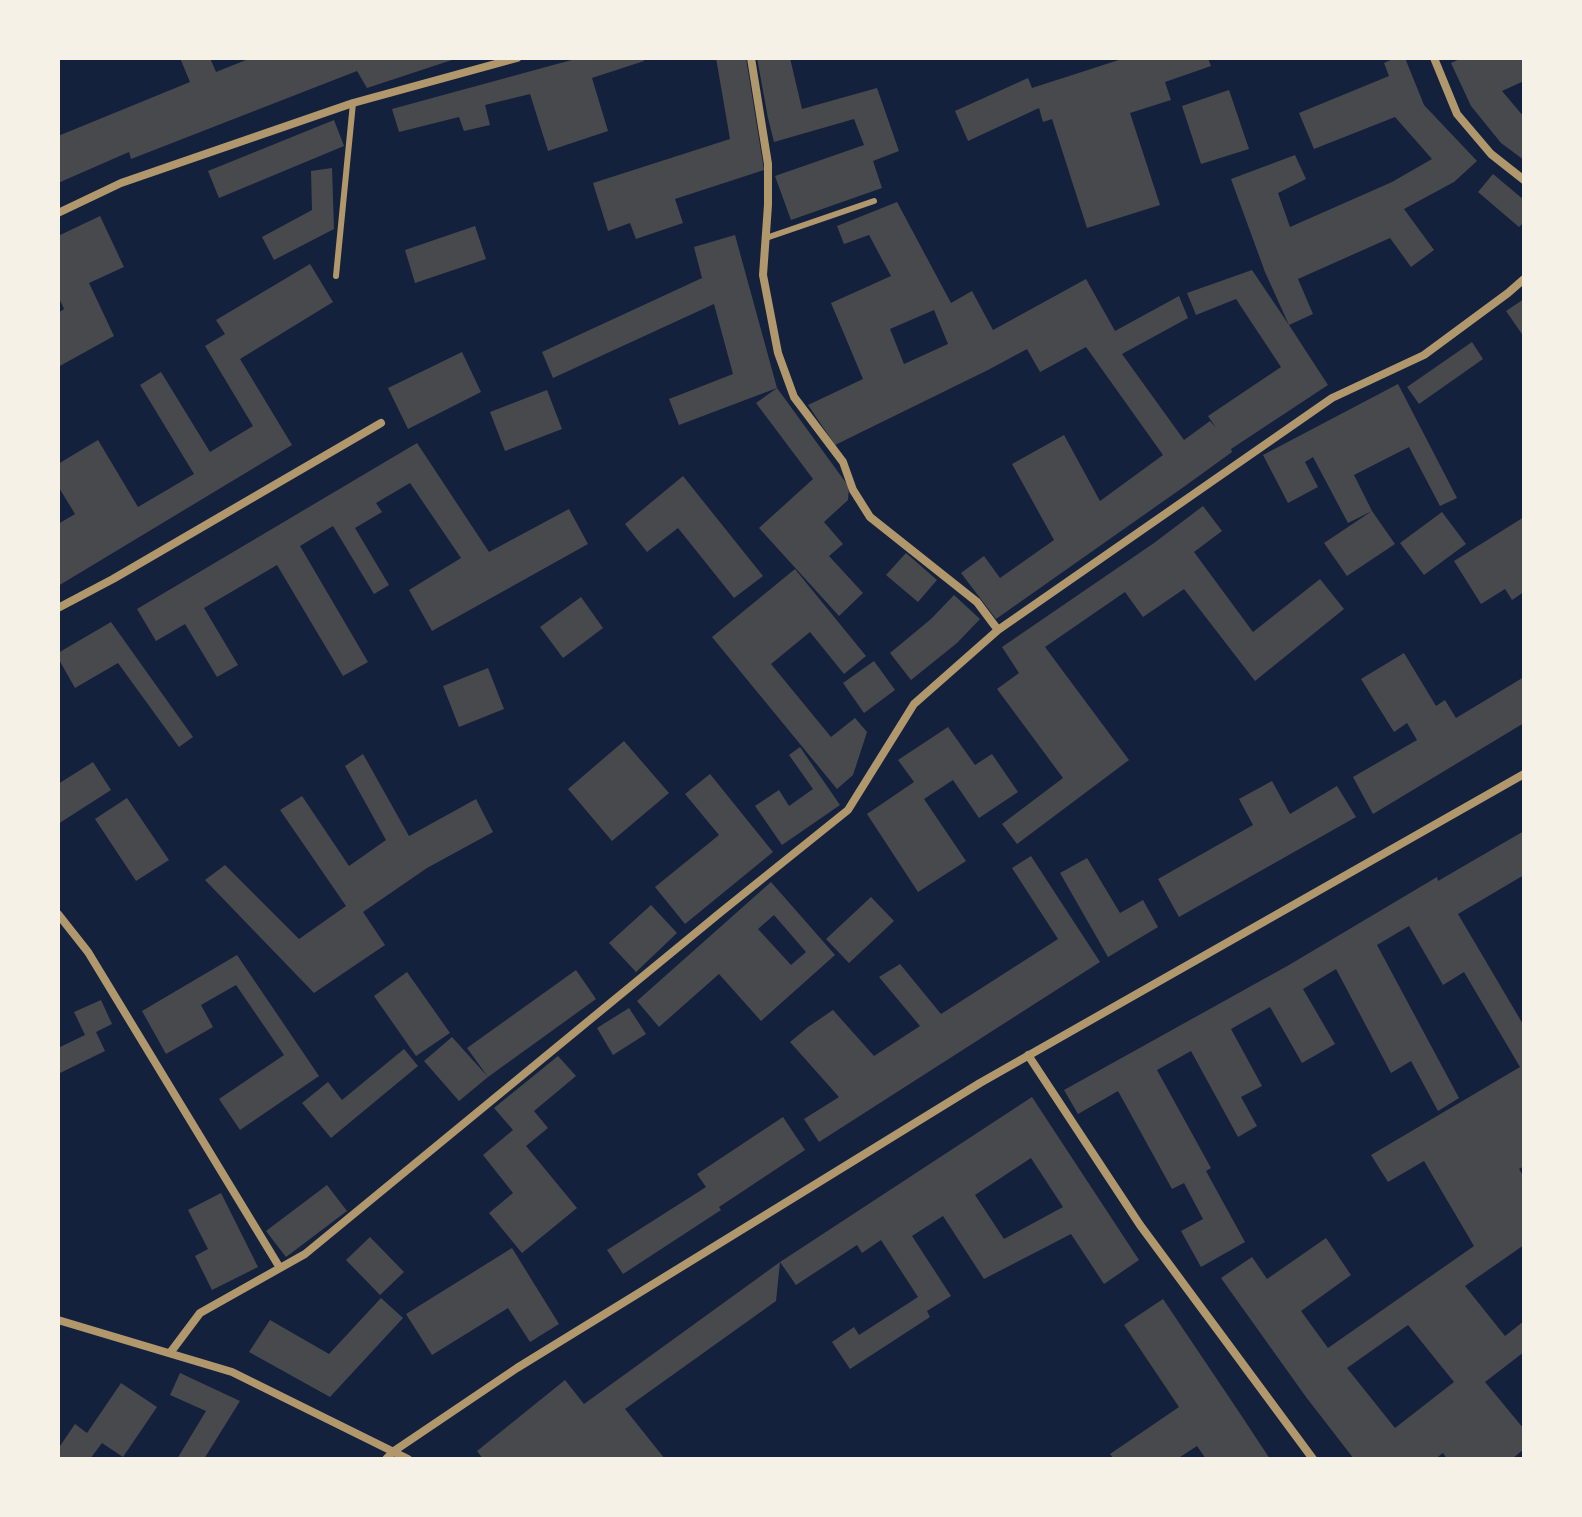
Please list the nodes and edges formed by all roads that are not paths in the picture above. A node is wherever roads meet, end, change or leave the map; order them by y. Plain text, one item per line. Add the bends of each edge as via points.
1 (517, 58) edge
2 (751, 58) edge
3 (1434, 58) edge
4 (353, 103) junction
5 (1524, 180) edge
6 (874, 201) dead end
7 (58, 213) edge
8 (766, 238) junction
9 (336, 276) dead end
10 (1524, 279) edge
11 (381, 423) dead end
12 (58, 608) edge
13 (998, 630) junction
14 (1524, 774) edge
15 (58, 914) edge
16 (1028, 1055) junction
17 (280, 1268) junction
18 (58, 1320) edge
19 (170, 1353) junction
20 (394, 1451) junction
21 (386, 1459) edge
22 (408, 1459) edge
23 (1313, 1459) edge

1 - 4 street
2 - 8 street via 768,164
3 - 5 street via 1457,114 1491,154
4 - 7 street via 121,183
4 - 9 lane
6 - 8 lane
8 - 13 street via 763,275 778,353 794,397 843,462 870,517 977,602
10 - 13 street via 1424,355 1332,398
11 - 12 street
13 - 17 street via 914,704 848,810 305,1254
14 - 16 street
15 - 17 street via 88,952
16 - 20 street via 517,1368
16 - 23 street via 1140,1225
17 - 19 street via 200,1313
18 - 19 street
19 - 20 street via 232,1372
20 - 21 street
20 - 22 street

